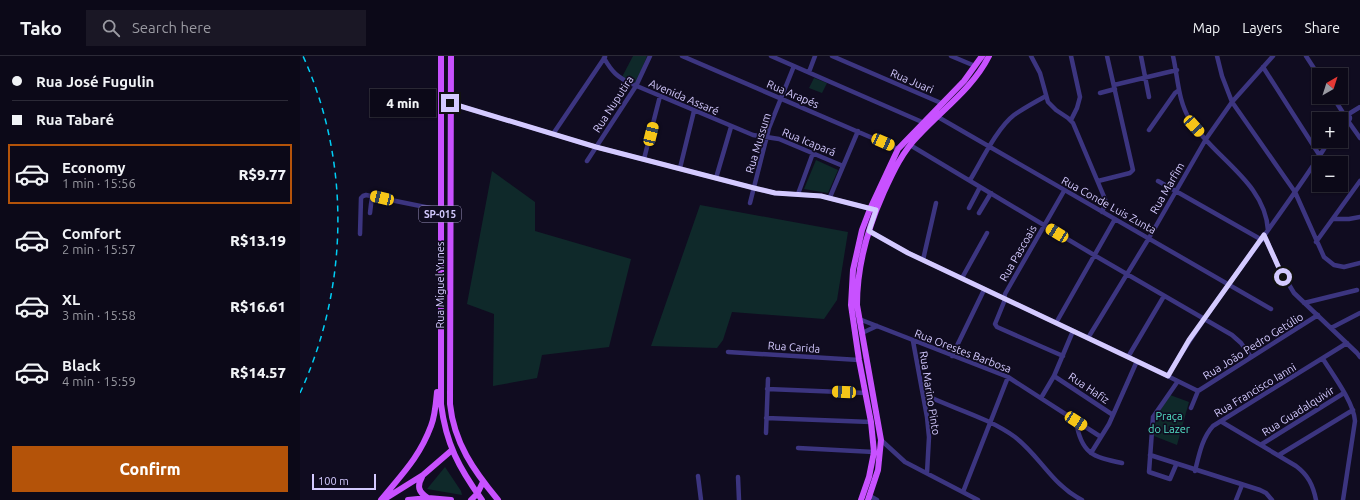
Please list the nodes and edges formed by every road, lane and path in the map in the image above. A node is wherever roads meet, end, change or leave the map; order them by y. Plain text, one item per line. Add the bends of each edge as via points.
1 (441, 56) edge
2 (451, 56) edge
3 (650, 56) edge
4 (682, 56) edge
5 (771, 56) edge
6 (815, 56) edge
7 (832, 56) edge
8 (849, 56) edge
9 (951, 56) edge
10 (982, 56) edge
11 (989, 56) edge
12 (1031, 56) edge
13 (1071, 56) edge
14 (1107, 56) edge
15 (1141, 56) edge
16 (1174, 56) edge
17 (1217, 56) edge
18 (1273, 56) edge
19 (1306, 56) edge
20 (605, 57) edge
21 (846, 62) junction
22 (794, 66) junction
23 (975, 66) junction
24 (1263, 67) junction
25 (1314, 68) edge
26 (1177, 70) junction
27 (809, 72) junction
28 (1146, 78) junction
29 (636, 86) junction
30 (1115, 87) junction
31 (1179, 90) junction
32 (1100, 93) dead end
33 (660, 96) junction
34 (1046, 96) junction
35 (1149, 97) dead end
36 (782, 99) junction
37 (1232, 102) junction
38 (450, 103) junction
39 (941, 103) junction
40 (1360, 107) edge
41 (694, 111) junction
42 (938, 117) junction
43 (1348, 117) edge
44 (1071, 120) junction
45 (1348, 120) edge
46 (922, 122) junction
47 (731, 127) junction
48 (1149, 130) dead end
49 (858, 131) junction
50 (553, 134) junction
51 (767, 137) junction
52 (1360, 138) edge
53 (1206, 139) junction
54 (910, 145) junction
55 (596, 147) junction
56 (990, 147) junction
57 (1325, 148) edge
58 (898, 149) junction
59 (813, 153) junction
60 (1320, 156) joint
61 (644, 159) junction
62 (587, 161) dead end
63 (843, 166) junction
64 (680, 168) junction
65 (1312, 168) edge
66 (716, 178) junction
67 (970, 180) junction
68 (1098, 181) junction
69 (1158, 181) dead end
70 (1360, 181) edge
71 (980, 187) junction
72 (754, 188) junction
73 (1176, 190) junction
74 (1064, 191) junction
75 (1295, 192) junction
76 (991, 193) junction
77 (798, 194) junction
78 (372, 196) junction
79 (830, 197) junction
80 (750, 203) dead end
81 (936, 203) dead end
82 (969, 208) dead end
83 (440, 210) junction
84 (873, 210) junction
85 (1102, 212) junction
86 (370, 213) dead end
87 (979, 213) dead end
88 (1360, 217) edge
89 (440, 218) junction
90 (1115, 219) junction
91 (1333, 219) junction
92 (1044, 225) junction
93 (1268, 230) junction
94 (869, 231) junction
95 (987, 233) dead end
96 (360, 234) dead end
97 (450, 236) junction
98 (1263, 237) junction
99 (1149, 238) junction
100 (1316, 242) junction
101 (441, 253) junction
102 (1094, 255) junction
103 (922, 260) junction
104 (1360, 263) edge
105 (450, 267) junction
106 (1127, 274) junction
107 (962, 278) junction
108 (1229, 284) junction
109 (984, 290) junction
110 (1357, 290) dead end
111 (1164, 296) junction
112 (1004, 299) junction
113 (1304, 303) junction
114 (1271, 310) dead end
115 (1360, 313) edge
116 (1318, 315) junction
117 (858, 319) junction
118 (1205, 319) junction
119 (1056, 323) junction
120 (877, 326) junction
121 (1331, 328) junction
122 (1073, 331) junction
123 (862, 333) junction
124 (1088, 338) junction
125 (913, 341) junction
126 (1347, 343) junction
127 (728, 352) dead end
128 (1359, 354) edge
129 (952, 356) junction
130 (1063, 356) junction
131 (1128, 357) junction
132 (1250, 357) junction
133 (1323, 359) junction
134 (859, 360) junction
135 (1137, 361) junction
136 (440, 373) junction
137 (1054, 376) junction
138 (1168, 376) junction
139 (1008, 377) junction
140 (768, 379) dead end
141 (1178, 381) junction
142 (767, 389) junction
143 (1198, 391) junction
144 (866, 392) junction
145 (1344, 393) junction
146 (923, 394) junction
147 (1041, 398) junction
148 (1191, 408) dead end
149 (1353, 410) junction
150 (1113, 415) junction
151 (766, 418) junction
152 (990, 421) junction
153 (1076, 421) junction
154 (871, 422) junction
155 (1222, 422) junction
156 (766, 433) dead end
157 (1101, 437) junction
158 (881, 440) junction
159 (1262, 444) junction
160 (798, 448) dead end
161 (452, 450) junction
162 (874, 452) junction
163 (1091, 453) junction
164 (1150, 455) junction
165 (1279, 455) junction
166 (468, 461) junction
167 (1122, 463) dead end
168 (1176, 465) junction
169 (1195, 470) junction
170 (927, 473) junction
171 (423, 475) junction
172 (698, 476) dead end
173 (738, 477) dead end
174 (483, 482) junction
175 (1242, 485) junction
176 (962, 492) junction
177 (478, 494) junction
178 (428, 498) junction
179 (869, 498) edge
180 (382, 500) edge
181 (408, 500) edge
182 (451, 500) edge
183 (471, 500) edge
184 (482, 500) edge
185 (498, 500) edge
186 (701, 500) edge
187 (739, 500) edge
188 (861, 500) edge
189 (876, 500) edge
190 (978, 500) edge
191 (1082, 500) edge
192 (1236, 500) edge
193 (1272, 500) edge
194 (1316, 500) edge
195 (1343, 500) edge

1 - 83 main road, Rua Miguel Yunes / SP-015
2 - 38 main road, Rua Miguel Yunes / SP-015
3 - 29 street, Rua Nuputira
4 - 36 street, Rua Arapés
5 - 22 street
6 - 27 street
7 - 21 street, Rua Juari
8 - 21 street
9 - 23 street
10 - 23 main road
11 - 42 main road via 970,84
12 - 34 street via 1040,73
13 - 44 street via 1080,97
14 - 30 street
15 - 28 street
16 - 26 street
17 - 37 street
18 - 24 street, Rua Marfim
19 - 25 street
20 - 29 street, Avenida Assaré via 617,76
20 - 50 street
21 - 39 street, Rua Juari
22 - 27 street
22 - 36 street, Rua Mussum
23 - 39 main road via 964,81
24 - 37 street, Rua Marfim
24 - 60 street
26 - 28 street
26 - 31 street
27 - 46 street
28 - 30 street
28 - 35 street
29 - 33 street, Avenida Assaré
29 - 55 street, Rua Nuputira
30 - 32 street
30 - 68 street via 1133,170
31 - 48 street
31 - 53 street via 1182,107
33 - 41 street, Avenida Assaré
33 - 61 street
34 - 44 street via 1053,107
34 - 56 street via 1013,116 1001,128
36 - 49 street, Rua Arapés
36 - 51 street, Rua Mussum
37 - 53 street, Rua Marfim
37 - 75 street
38 - 50 street
38 - 97 main road, Rua Miguel Yunes / SP-015
39 - 46 main road
40 - 43 street
41 - 47 street, Avenida Assaré
41 - 64 street
42 - 54 main road
42 - 56 street, Rua Conde Luis Zunta
44 - 68 street
45 - 52 street
46 - 58 main road
47 - 51 street, Avenida Assaré
47 - 66 street
49 - 58 street, Rua Arapés
49 - 63 street
50 - 55 street
51 - 59 street, Rua Icapará via 779,139
51 - 72 street, Rua Mussum
53 - 73 street, Rua Marfim
53 - 93 street via 1240,174 1262,205
54 - 67 street
54 - 84 main road via 895,167
55 - 61 street
55 - 62 street, Rua Nuputira
56 - 67 street
56 - 74 street, Rua Conde Luis Zunta
57 - 60 street
58 - 84 main road
59 - 63 street, Rua Icapará
59 - 77 street
61 - 64 street
63 - 79 street
64 - 66 street
65 - 75 street
66 - 72 street
67 - 71 street
68 - 85 street via 1105,199
69 - 73 street
70 - 91 street
71 - 76 street
71 - 82 street
72 - 77 street via 775,193
72 - 80 street, Rua Mussum
73 - 98 street
73 - 99 street, Rua Marfim
74 - 85 street, Rua Conde Luis Zunta
74 - 92 street, Rua Pascoais
75 - 93 street
75 - 100 street
76 - 87 street
76 - 92 street
77 - 79 street
78 - 83 street
78 - 86 street
78 - 96 street via 366,195 361,198
79 - 84 street
81 - 103 street
83 - 89 main road, Rua Miguel Yunes / SP-015
84 - 94 main road
84 - 134 main road via 862,230 856,250 851,289 853,325
85 - 90 street, Rua Conde Luis Zunta
88 - 91 street
89 - 97 main road via 445,233
89 - 101 main road, Rua Miguel Yunes / SP-015
90 - 99 street, Rua Conde Luis Zunta
90 - 102 street
91 - 100 street
92 - 102 street
92 - 112 street, Rua Pascoais
93 - 98 street
94 - 103 street
94 - 117 main road via 859,271
95 - 107 street
97 - 105 main road, Rua Miguel Yunes / SP-015
98 - 108 street
98 - 113 street via 1288,286
99 - 106 street, Rua Marfim
99 - 108 street, Rua Conde Luis Zunta
100 - 104 street via 1324,257 1334,265 1344,267
101 - 105 main road via 447,257
101 - 136 main road, Rua Miguel Yunes / SP-015
102 - 106 street
102 - 119 street
103 - 107 street
105 - 166 main road, Rua Miguel Yunes / SP-015 via 450,404 459,440
106 - 111 street
106 - 124 street, Rua Marfim
107 - 109 street
108 - 114 street, Rua Conde Luis Zunta
108 - 118 street
109 - 112 street
109 - 129 street
110 - 113 street
111 - 118 street
111 - 131 street
112 - 119 street
112 - 130 street, Rua Pascoais via 996,326
113 - 116 street
115 - 121 street
116 - 121 street
116 - 132 street, Rua João Pedro Getúlio
117 - 120 street, Rua Orestes Barbosa
117 - 123 main road
118 - 132 street via 1235,337
118 - 138 street
119 - 122 street
120 - 123 street
120 - 125 street, Rua Orestes Barbosa
121 - 126 street
122 - 124 street
122 - 130 street
123 - 158 main road
124 - 131 street
125 - 129 street, Rua Orestes Barbosa
125 - 146 street, Rua Marino Pinto
126 - 128 street
126 - 133 street, Rua Francisco Ianni
127 - 134 street, Rua Carida
129 - 139 street, Rua Orestes Barbosa
130 - 137 street
131 - 135 street
132 - 143 street, Rua João Pedro Getúlio
133 - 145 street
133 - 155 street, Rua Francisco Ianni
134 - 144 main road
135 - 138 street
135 - 150 street
136 - 161 main road, Rua Miguel Yunes / SP-015 via 442,417
136 - 180 main road via 432,422 423,444 407,470
137 - 147 street
137 - 150 street, Rua Hafiz
138 - 141 street
139 - 147 street, Rua Orestes Barbosa
139 - 152 street
140 - 142 street
141 - 143 street
141 - 164 street via 1153,417
142 - 144 street
142 - 151 street
143 - 148 street
144 - 154 main road
145 - 149 street
145 - 159 street, Rua Guadalquivir
146 - 152 street
146 - 170 street, Rua Marino Pinto via 929,437
147 - 153 street, Rua Orestes Barbosa
149 - 165 street
149 - 195 street via 1355,420
150 - 157 street
151 - 154 street
151 - 156 street
152 - 176 street
152 - 191 street via 1024,444 1061,487
153 - 157 street, Rua Orestes Barbosa
153 - 163 street via 1080,440
154 - 162 main road
155 - 159 street
155 - 169 street, Rua Francisco Ianni via 1213,426 1206,435
157 - 163 street
158 - 170 street via 905,462
158 - 179 main road via 878,470
159 - 165 street
160 - 162 street
161 - 166 main road via 459,452
161 - 171 main road
161 - 177 main road, Rua Miguel Yunes / SP-015 via 462,472
162 - 188 main road
163 - 167 street via 1105,460
164 - 168 street
164 - 168 street via 1150,473 1170,478
165 - 194 street via 1305,473 1311,482
166 - 174 main road, Rua Miguel Yunes / SP-015
168 - 169 street
169 - 175 street
170 - 176 street
171 - 178 main road via 419,489
171 - 180 main road
172 - 186 street
173 - 187 street
174 - 177 main road
174 - 185 main road, Rua Miguel Yunes / SP-015
175 - 192 street
175 - 193 street via 1266,493
176 - 190 street
177 - 183 main road
177 - 184 main road, Rua Miguel Yunes / SP-015
178 - 181 main road
178 - 182 main road
179 - 189 street

